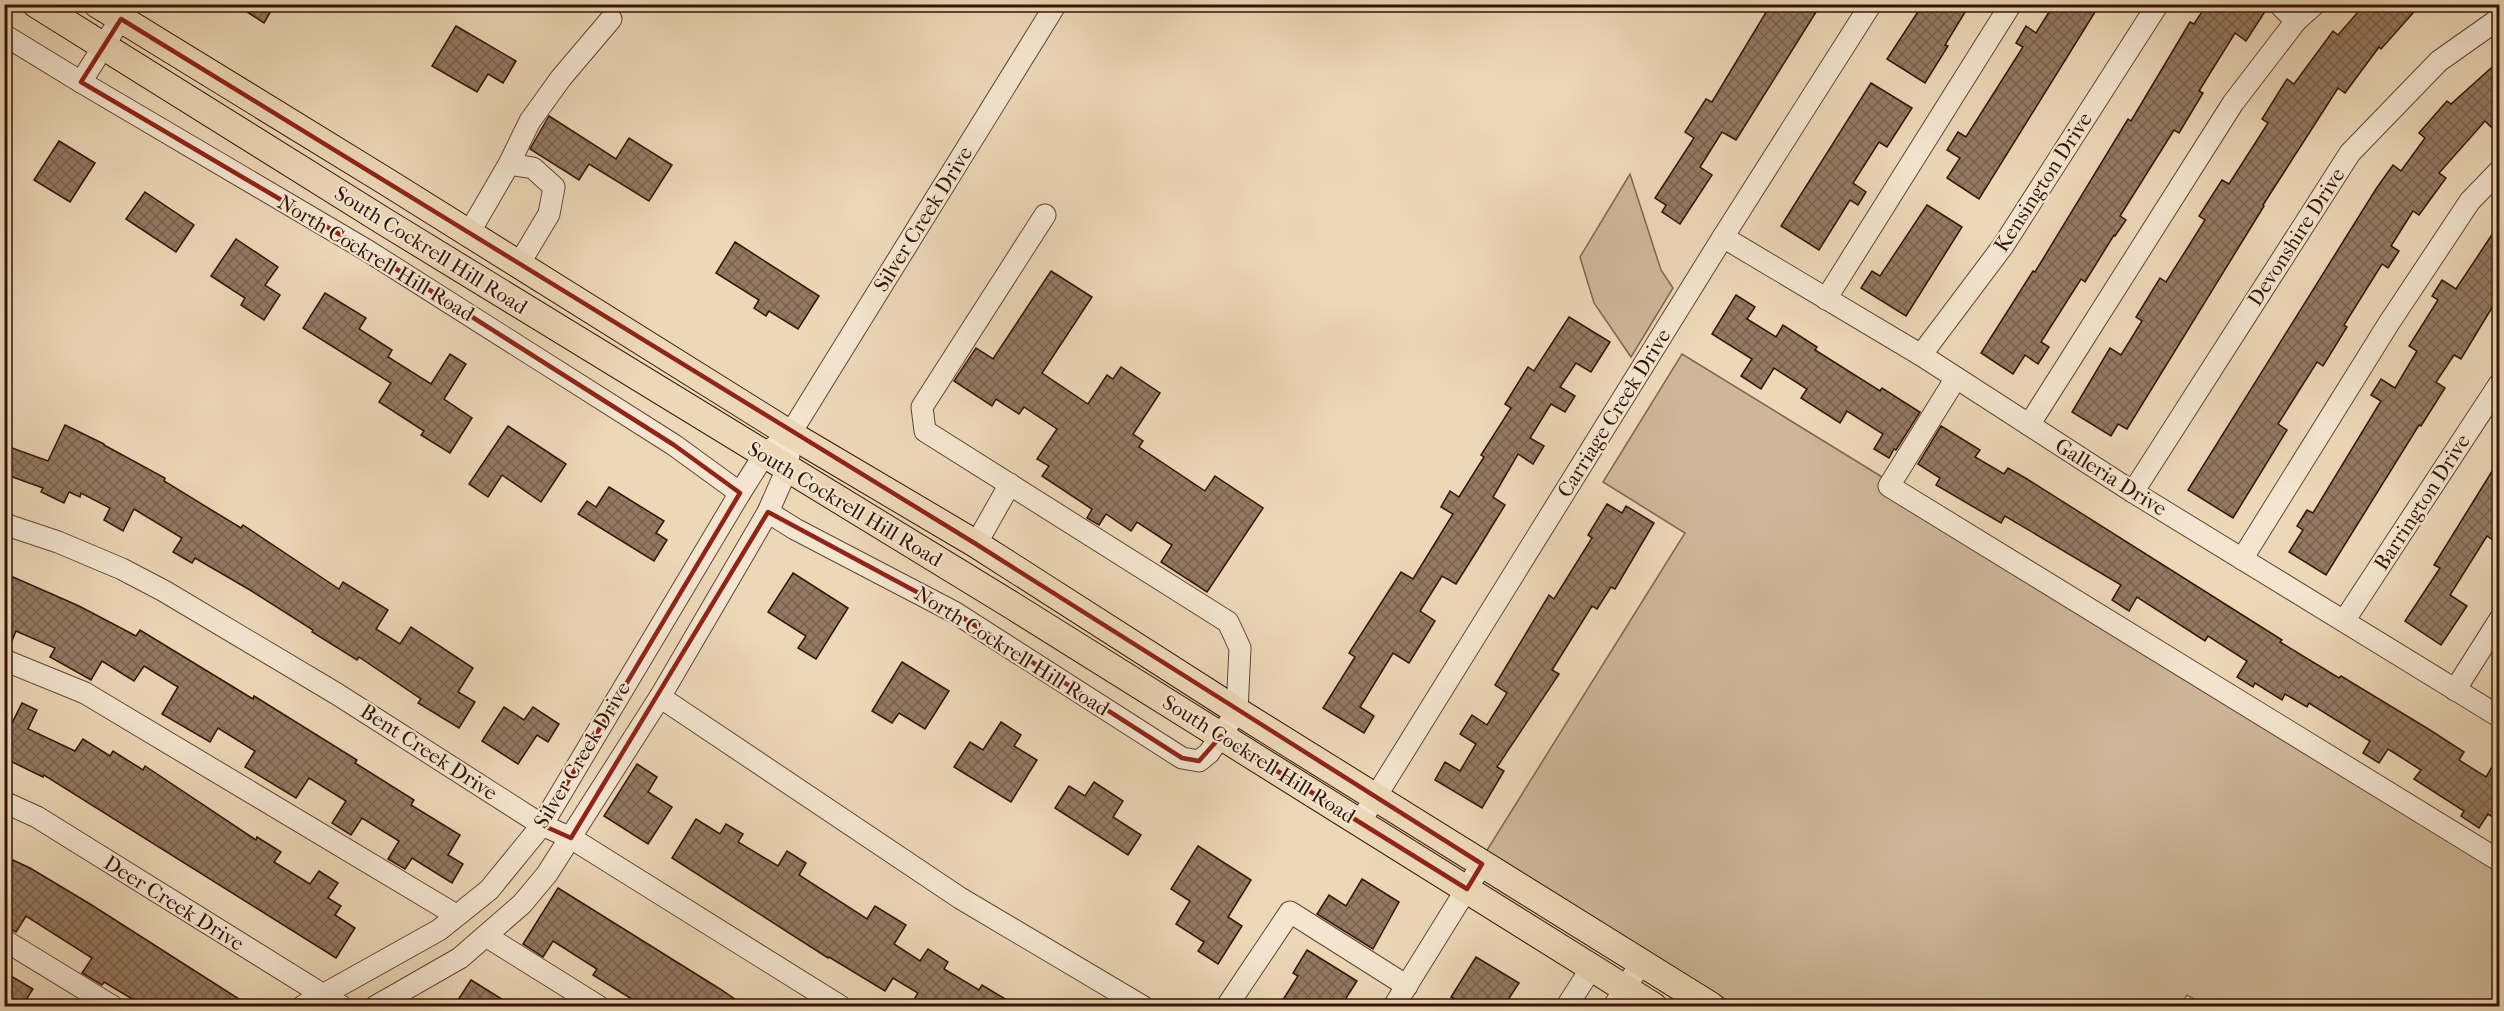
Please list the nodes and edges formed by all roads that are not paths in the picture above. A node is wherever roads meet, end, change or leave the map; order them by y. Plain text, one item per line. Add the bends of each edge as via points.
1 (36, 4) edge
2 (97, 4) edge
3 (1056, 4) edge
4 (1871, 4) edge
5 (2011, 4) edge
6 (2158, 4) edge
7 (2279, 4) edge
8 (2315, 4) edge
9 (126, 12) edge
10 (2499, 18) edge
11 (611, 19) dead end
12 (2296, 21) junction
13 (4, 35) edge
14 (103, 46) junction
15 (81, 82) junction
16 (509, 164) junction
17 (2499, 170) edge
18 (1045, 215) dead end
19 (385, 222) junction
20 (469, 233) junction
21 (1723, 237) junction
22 (368, 251) junction
23 (519, 264) junction
24 (1826, 298) junction
25 (1921, 355) junction
26 (1956, 378) junction
27 (2499, 383) edge
28 (2029, 425) junction
29 (790, 434) junction
30 (764, 454) junction
31 (788, 469) junction
32 (1010, 484) junction
33 (2133, 492) junction
34 (740, 493) junction
35 (768, 512) junction
36 (4, 524) edge
37 (975, 544) junction
38 (2242, 559) junction
39 (2499, 619) edge
40 (2344, 621) junction
41 (4, 660) edge
42 (2455, 690) junction
43 (660, 697) junction
44 (1237, 711) junction
45 (2499, 717) edge
46 (1221, 736) junction
47 (1375, 797) junction
48 (4, 802) edge
49 (1360, 822) junction
50 (542, 825) junction
51 (571, 838) junction
52 (2499, 861) edge
53 (1482, 864) junction
54 (1467, 889) junction
55 (456, 915) junction
56 (486, 936) junction
57 (4, 940) edge
58 (1641, 963) junction
59 (1592, 967) junction
60 (1407, 986) junction
61 (322, 995) junction
62 (1619, 998) edge
63 (111, 1006) edge
64 (303, 1006) edge
65 (341, 1006) edge
66 (376, 1006) edge
67 (598, 1006) edge
68 (840, 1006) edge
69 (1142, 1006) edge
70 (1227, 1006) edge
71 (1394, 1006) edge
72 (1567, 1006) edge
73 (1653, 1006) edge
74 (1711, 1006) edge

1 - 14 main road, South Cockrell Hill Road
2 - 9 main road, South Cockrell Hill Road
3 - 29 street, Silver Creek Drive
4 - 21 street, Carriage Creek Drive
5 - 24 street
6 - 25 street, Kensington Drive via 2003,246
7 - 12 street
8 - 12 street
9 - 14 street
9 - 20 main road, South Cockrell Hill Road
10 - 33 street, Devonshire Drive via 2439,61 2350,153
11 - 16 street via 530,121
12 - 28 street via 2233,103
13 - 15 street, North Cockrell Hill Road
14 - 15 street
14 - 19 main road, South Cockrell Hill Road
15 - 22 street, North Cockrell Hill Road
16 - 20 street
16 - 23 street via 533,168 554,187 549,214
17 - 38 street via 2470,201
18 - 32 street via 922,407 925,431
19 - 22 street
19 - 30 main road, South Cockrell Hill Road
20 - 23 main road, South Cockrell Hill Road
21 - 24 street, Galleria Drive
21 - 47 street, Carriage Creek Drive
22 - 34 street, North Cockrell Hill Road via 674,445
23 - 29 main road, South Cockrell Hill Road
24 - 25 street, Galleria Drive
25 - 26 street, Galleria Drive
26 - 28 street, Galleria Drive
26 - 52 street via 1889,486
27 - 40 street, Barrington Drive
28 - 33 street, Galleria Drive
29 - 30 street, Silver Creek Drive
29 - 31 street, Silver Creek Drive
29 - 37 main road, South Cockrell Hill Road
30 - 31 main road, South Cockrell Hill Road
30 - 34 street, Silver Creek Drive
31 - 35 street, Silver Creek Drive
31 - 46 main road, South Cockrell Hill Road
32 - 37 street
32 - 44 street via 1228,622 1240,648
33 - 38 street, Galleria Drive
34 - 50 street, Silver Creek Drive
35 - 43 street, Silver Creek Drive
35 - 46 street, North Cockrell Hill Road via 954,612 1182,758 1199,761
36 - 50 street, Bent Creek Drive via 69,546 164,591 337,694
37 - 44 main road, South Cockrell Hill Road
38 - 40 street, Galleria Drive
39 - 42 street
40 - 42 street, Galleria Drive
41 - 55 street via 85,693
42 - 45 street, Galleria Drive
43 - 51 street, Silver Creek Drive
43 - 69 street via 960,898
44 - 46 street, North Cockrell Hill Road
44 - 47 main road, South Cockrell Hill Road
46 - 49 main road, South Cockrell Hill Road
47 - 49 street, Carriage Creek Drive
47 - 53 main road, South Cockrell Hill Road
48 - 61 street, Deer Creek Drive via 37,817
49 - 54 main road, South Cockrell Hill Road
50 - 51 street, Bent Creek Drive
50 - 55 street, Silver Creek Drive via 489,890
51 - 56 street, Silver Creek Drive via 522,904
51 - 68 street, Bent Creek Drive
53 - 54 street
53 - 58 main road, South Cockrell Hill Road
54 - 59 main road, South Cockrell Hill Road
54 - 60 street
55 - 61 street, Silver Creek Drive via 439,930
56 - 66 street, Silver Creek Drive via 460,958
56 - 67 street
57 - 63 street
58 - 62 street
58 - 74 main road, South Cockrell Hill Road
59 - 62 main road, South Cockrell Hill Road
59 - 72 street
60 - 70 street via 1290,912
60 - 71 street
61 - 64 street, Silver Creek Drive
61 - 65 street, Deer Creek Drive
62 - 73 main road, South Cockrell Hill Road

